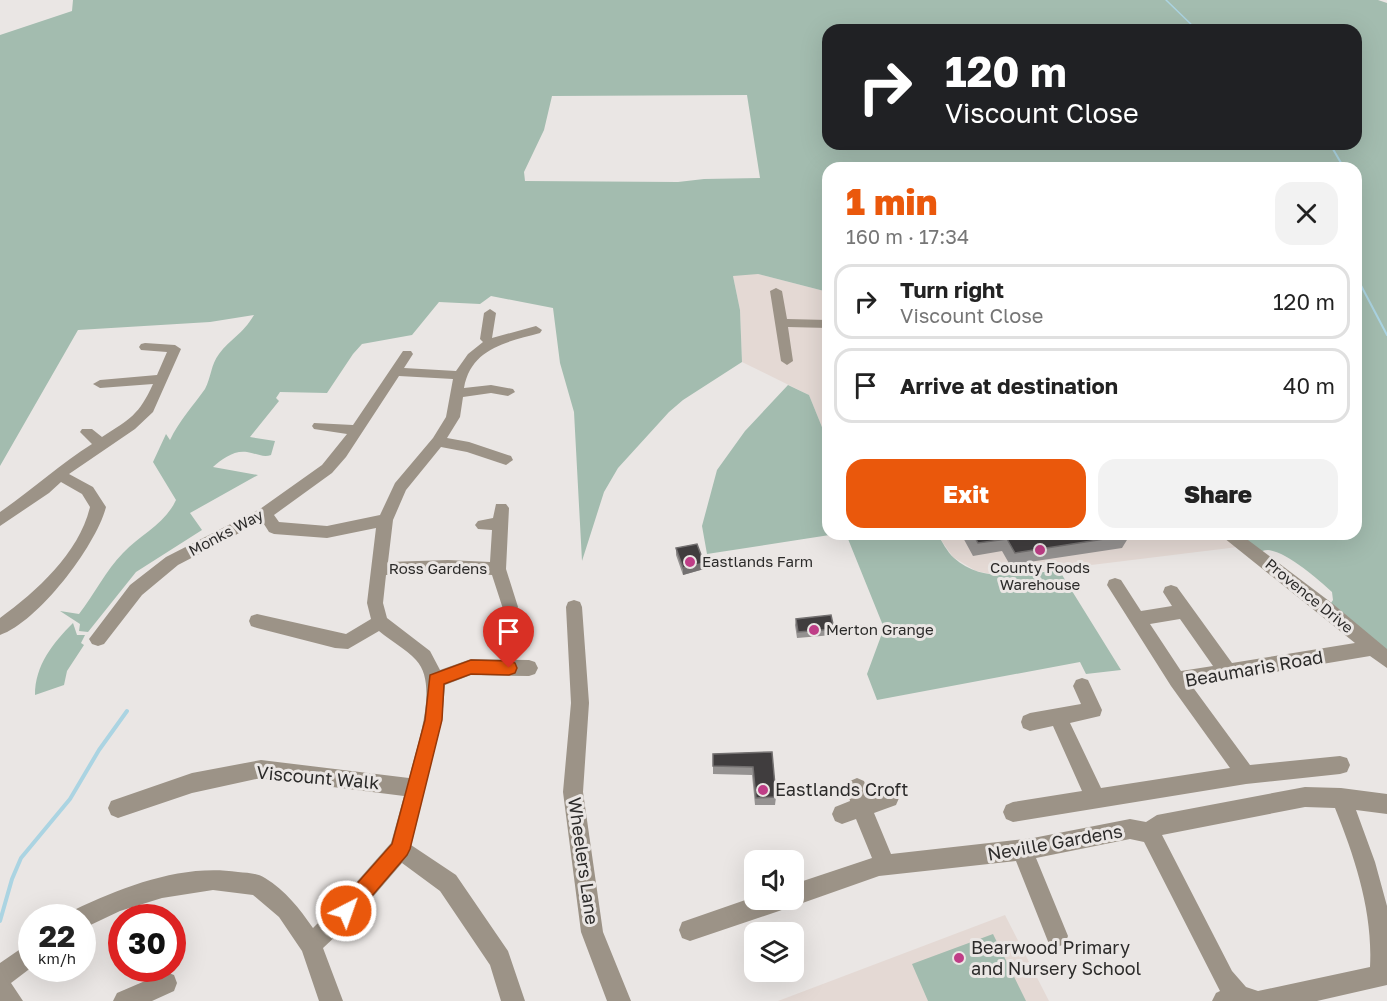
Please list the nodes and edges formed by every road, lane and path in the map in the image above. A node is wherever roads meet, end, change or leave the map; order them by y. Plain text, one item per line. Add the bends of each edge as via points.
1 (776, 291) dead end
2 (490, 314) dead end
3 (781, 323) junction
4 (822, 324) edge
5 (536, 330) dead end
6 (474, 332) dead end
7 (488, 340) junction
8 (145, 347) dead end
9 (407, 354) dead end
10 (787, 361) dead end
11 (395, 372) junction
12 (460, 375) junction
13 (160, 379) junction
14 (100, 384) dead end
15 (508, 392) dead end
16 (458, 393) junction
17 (319, 426) dead end
18 (356, 430) junction
19 (87, 432) dead end
20 (438, 441) junction
21 (101, 444) junction
22 (506, 460) dead end
23 (59, 476) junction
24 (265, 513) junction
25 (385, 519) junction
26 (0, 520) edge
27 (483, 525) dead end
28 (1237, 540) edge
29 (378, 569) junction
30 (498, 569) junction
31 (1115, 585) dead end
32 (1171, 592) dead end
33 (510, 607) dead end
34 (574, 607) dead end
35 (1184, 611) junction
36 (1137, 619) junction
37 (257, 621) dead end
38 (380, 622) junction
39 (0, 628) edge
40 (98, 639) dead end
41 (1372, 648) junction
42 (1387, 660) edge
43 (529, 668) dead end
44 (1227, 671) junction
45 (436, 680) junction
46 (1177, 680) junction
47 (1082, 686) dead end
48 (1058, 717) junction
49 (1030, 722) dead end
50 (1340, 765) dead end
51 (1246, 775) junction
52 (415, 788) junction
53 (857, 788) dead end
54 (889, 798) dead end
55 (1095, 798) junction
56 (1341, 798) junction
57 (1387, 804) edge
58 (118, 808) dead end
59 (862, 808) junction
60 (1013, 812) dead end
61 (842, 814) dead end
62 (1150, 833) junction
63 (400, 849) junction
64 (1022, 850) junction
65 (885, 866) junction
66 (804, 892) edge
67 (749, 910) edge
68 (96, 911) edge
69 (690, 930) dead end
70 (1057, 936) dead end
71 (310, 945) junction
72 (18, 963) edge
73 (0, 977) edge
74 (166, 983) dead end
75 (0, 987) edge
76 (1238, 999) edge
77 (11, 1001) edge
78 (125, 1001) edge
79 (331, 1001) edge
80 (513, 1001) edge
81 (619, 1001) edge
82 (1263, 1001) edge

1 - 3 street
2 - 7 street
3 - 4 street
3 - 10 street
5 - 7 street
6 - 7 street
7 - 12 street
8 - 13 street via 174,349
9 - 11 street, Monks Way
11 - 12 street
11 - 18 street, Monks Way
12 - 16 street
13 - 14 street
13 - 21 street via 148,409
15 - 16 street via 490,389
16 - 20 street via 453,417
17 - 18 street
18 - 24 street, Monks Way via 327,469
19 - 21 street
20 - 22 street
20 - 25 street via 400,487
21 - 23 street
23 - 26 street
23 - 39 street via 86,487 96,500 98,516 85,541 54,579
24 - 25 street via 274,528 306,531 327,532
24 - 40 street, Monks Way via 172,561 136,590
25 - 29 street
27 - 30 street, Ross Gardens via 500,516
28 - 41 street, Provence Drive
29 - 30 street, Ross Gardens
29 - 38 street via 375,603
30 - 33 street, Ross Gardens
31 - 36 street
32 - 35 street
34 - 81 street, Wheelers Lane via 580,703 573,792 592,932
35 - 36 street
35 - 44 street
36 - 46 street
37 - 38 street via 348,642
38 - 45 street via 424,656
41 - 42 street, Provence Drive
41 - 44 street, Beaumaris Road
43 - 45 street via 471,667
44 - 46 street, Beaumaris Road
45 - 52 street via 434,720
46 - 51 street, Beaumaris Road
47 - 48 street via 1093,710
48 - 49 street
48 - 55 street
50 - 51 street
51 - 55 street
52 - 58 street, Viscount Walk via 261,769 192,783
52 - 63 street
53 - 59 street
54 - 59 street
55 - 60 street
56 - 57 street, Neville Gardens
56 - 62 street, Neville Gardens via 1294,799 1157,825
56 - 82 street via 1364,850 1376,890 1385,934 1381,976
59 - 61 street
59 - 65 street
62 - 64 street, Neville Gardens via 1130,829
62 - 76 street via 1224,979
63 - 71 street via 346,911
63 - 80 street via 448,882 500,959
64 - 65 street, Neville Gardens
64 - 70 street
65 - 66 street, Neville Gardens
67 - 69 street
68 - 71 street via 162,887 213,879 257,885 286,909
71 - 79 street
72 - 73 street
74 - 78 street
75 - 77 street

